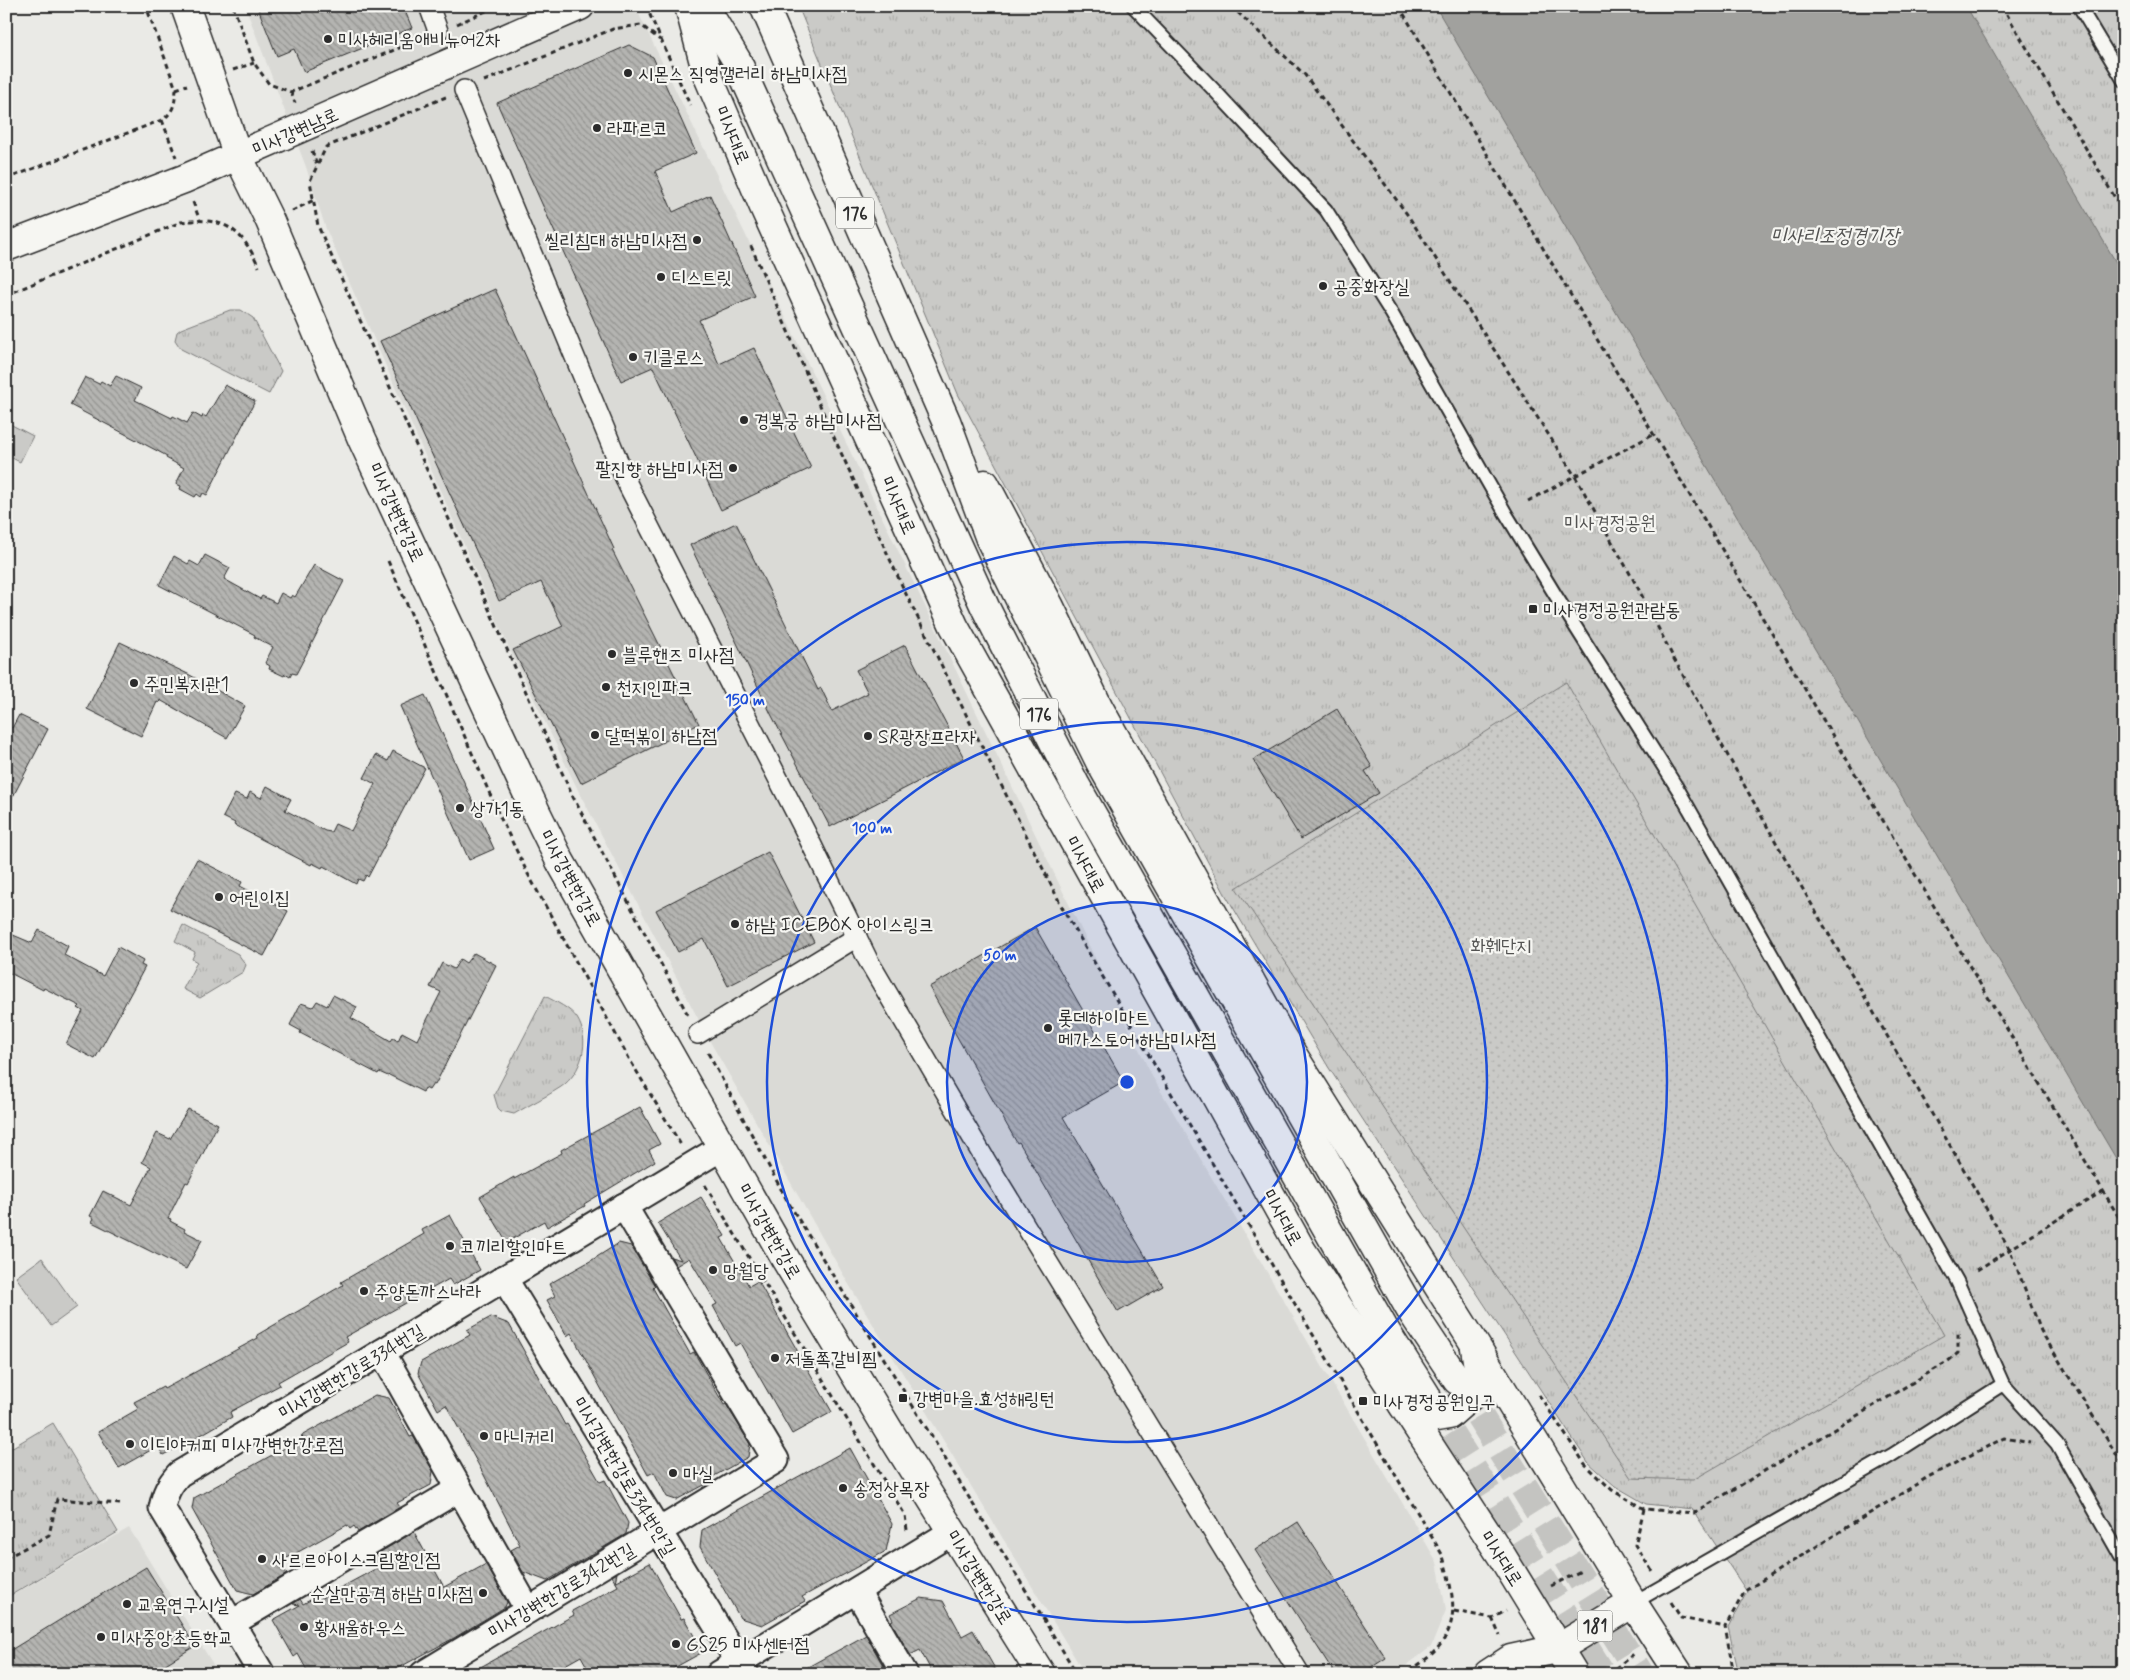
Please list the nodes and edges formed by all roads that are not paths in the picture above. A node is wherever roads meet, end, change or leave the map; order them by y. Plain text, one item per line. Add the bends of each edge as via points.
1 (185, 6) edge
2 (429, 6) edge
3 (580, 6) edge
4 (689, 6) edge
5 (704, 6) edge
6 (764, 6) edge
7 (1133, 6) edge
8 (2080, 6) edge
9 (438, 31) road end
10 (2124, 81) edge
11 (464, 90) dead end
12 (238, 156) junction
13 (6, 247) edge
14 (946, 421) junction
15 (857, 937) junction
16 (698, 1034) road end
17 (721, 1148) junction
18 (624, 1206) junction
19 (504, 1278) junction
20 (1474, 1343) junction
21 (382, 1352) junction
22 (1457, 1380) tunnel mouth
23 (2003, 1384) junction
24 (1414, 1400) junction
25 (459, 1489) junction
26 (659, 1531) junction
27 (952, 1532) junction
28 (2124, 1562) edge
29 (857, 1591) junction
30 (1633, 1603) junction
31 (528, 1610) junction
32 (232, 1623) junction
33 (1557, 1649) junction
34 (735, 1670) edge
35 (262, 1674) edge
36 (423, 1674) edge
37 (905, 1674) edge
38 (1041, 1674) edge
39 (1300, 1674) edge
40 (1488, 1674) edge
41 (1539, 1674) edge
42 (1574, 1674) edge
43 (1679, 1674) edge

1 - 12 main road, 미사강변한강로
2 - 9 street
3 - 12 main road, 미사강변남로
4 - 24 main road, 미사대로 via 708,74 763,205 954,626 1302,1251
5 - 24 main road, 미사대로 / 176 via 737,62 985,607 1076,786 1382,1327
6 - 14 main road, 176
7 - 23 lane via 1326,210 1392,314 1506,514 1684,800 1956,1281
8 - 10 lane
11 - 15 street via 628,484
12 - 13 main road, 미사강변남로
12 - 17 main road, 미사강변한강로 via 270,222 362,439 536,814
14 - 20 main road via 985,484 1099,708 1282,1036
14 - 22 main road, 176 via 990,539 1100,762 1410,1309
15 - 16 street
15 - 39 street via 986,1161
17 - 18 street, 미사강변한강로334번길
17 - 27 main road, 미사강변한강로
18 - 19 street, 미사강변한강로334번길
18 - 26 street, 미사강변한강로342번길 via 776,1460
19 - 21 street, 미사강변한강로334번길
19 - 26 street, 미사강변한강로334번안길
20 - 24 main road via 1479,1374 1474,1393 1449,1415 1431,1418
20 - 30 main road
21 - 25 street
21 - 32 street, 미사강변한강로334번길 via 179,1474 167,1489 162,1508
23 - 28 lane via 2056,1444
23 - 30 lane via 1892,1455
24 - 33 main road, 미사대로
25 - 31 street
25 - 32 street
26 - 31 street, 미사강변한강로342번길
26 - 34 street, 미사강변한강로334번안길
27 - 29 street
27 - 38 main road, 미사강변한강로
29 - 34 street
29 - 37 street
30 - 33 main road, 181
30 - 43 main road
31 - 36 street, 미사강변한강로342번길
32 - 35 street, 미사강변한강로334번길
33 - 40 main road, 181 via 1511,1659
33 - 41 main road, 181
33 - 42 main road, 미사대로

